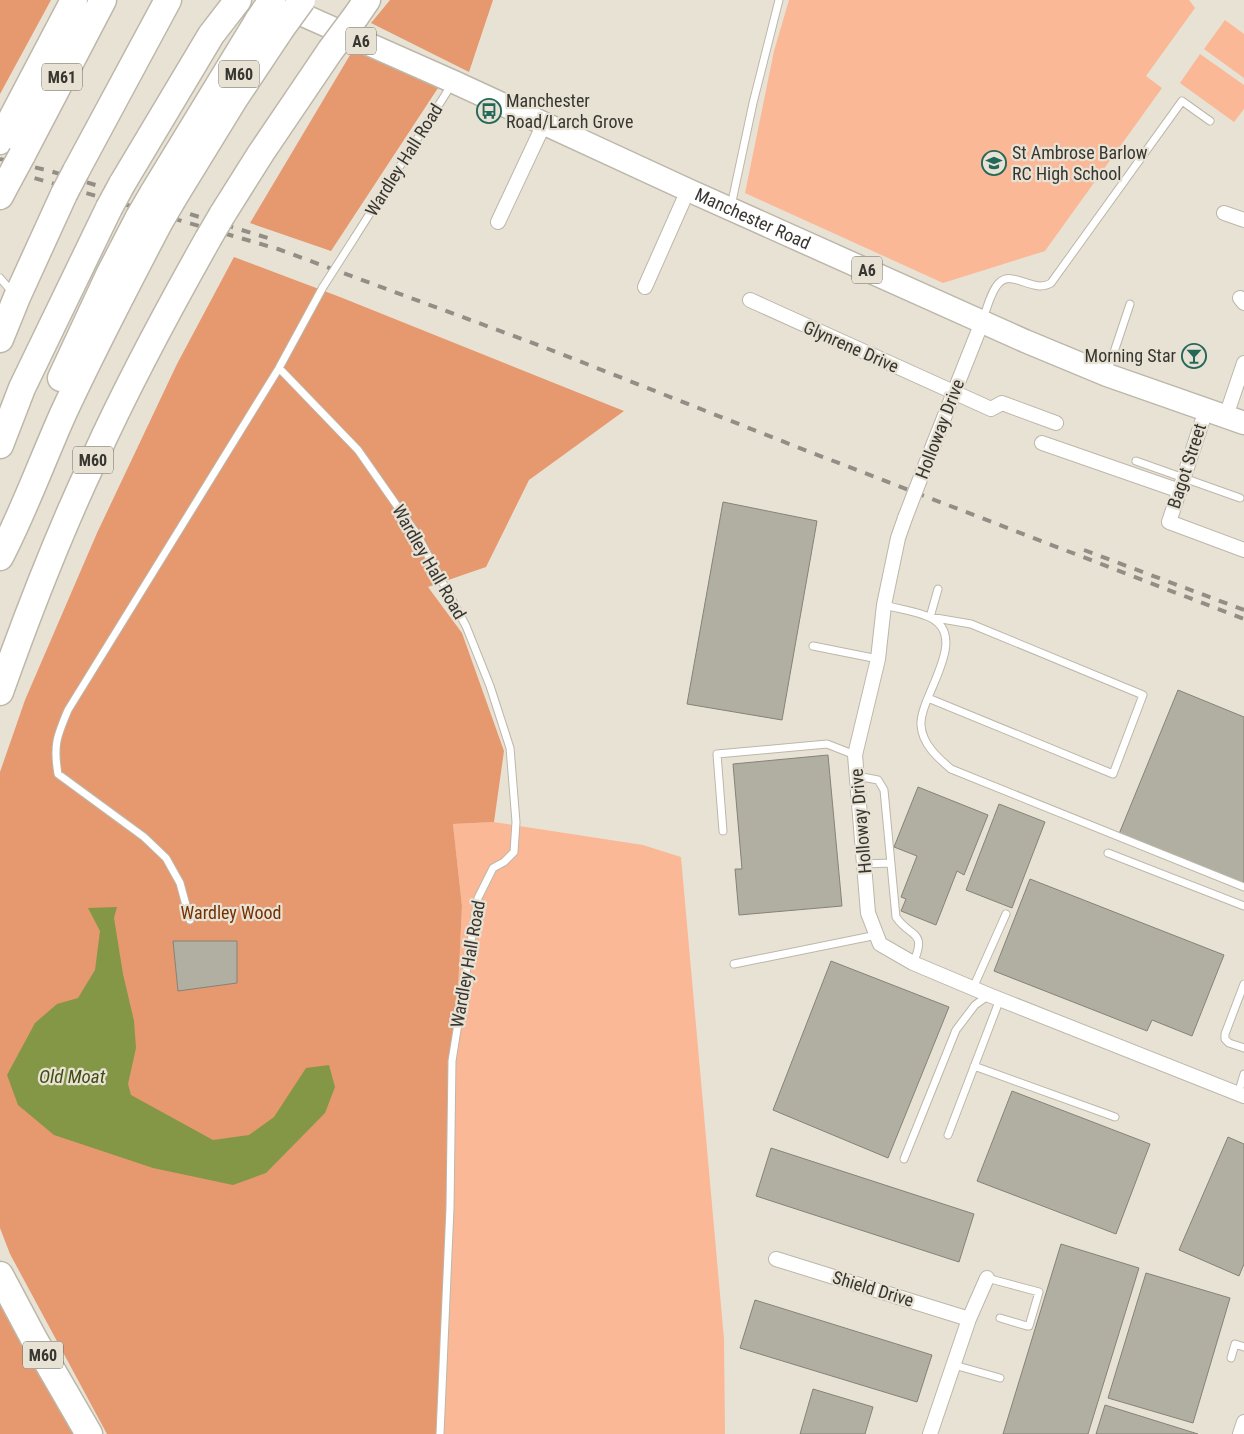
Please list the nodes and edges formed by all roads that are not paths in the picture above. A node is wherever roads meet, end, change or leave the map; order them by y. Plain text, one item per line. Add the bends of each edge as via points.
1 (74, 0) edge
2 (103, 0) edge
3 (168, 0) edge
4 (290, 0) edge
5 (302, 0) edge
6 (779, 0) edge
7 (228, 2) edge
8 (362, 8) edge
9 (271, 14) edge
10 (454, 82) junction
11 (1210, 121) dead end
12 (544, 124) junction
13 (0, 141) edge
14 (4, 187) edge
15 (688, 190) junction
16 (163, 196) junction
17 (731, 209) junction
18 (1224, 213) dead end
19 (149, 220) junction
20 (1244, 220) edge
21 (498, 222) dead end
22 (8, 288) edge
23 (645, 288) dead end
24 (750, 300) dead end
25 (1130, 304) dead end
26 (982, 322) junction
27 (0, 338) edge
28 (1244, 363) edge
29 (279, 368) junction
30 (1106, 375) junction
31 (953, 393) junction
32 (1225, 416) edge
33 (1056, 423) dead end
34 (1042, 443) dead end
35 (0, 445) edge
36 (1136, 462) dead end
37 (1182, 485) junction
38 (1240, 498) dead end
39 (0, 532) edge
40 (1244, 550) edge
41 (0, 557) edge
42 (938, 589) dead end
43 (884, 605) junction
44 (930, 617) junction
45 (814, 646) dead end
46 (878, 659) junction
47 (0, 692) edge
48 (928, 698) junction
49 (855, 756) junction
50 (857, 776) junction
51 (723, 831) dead end
52 (1108, 853) dead end
53 (891, 863) junction
54 (864, 864) junction
55 (1244, 887) edge
56 (1244, 906) edge
57 (1006, 914) dead end
58 (190, 920) dead end
59 (877, 935) junction
60 (913, 963) junction
61 (734, 964) dead end
62 (1244, 984) edge
63 (973, 988) junction
64 (995, 997) junction
65 (1244, 1048) edge
66 (974, 1066) junction
67 (1244, 1074) edge
68 (1241, 1095) edge
69 (1115, 1117) dead end
70 (948, 1135) dead end
71 (904, 1158) dead end
72 (776, 1259) dead end
73 (0, 1275) edge
74 (988, 1278) joint
75 (1000, 1318) dead end
76 (970, 1319) junction
77 (1244, 1347) edge
78 (1231, 1358) dead end
79 (954, 1365) junction
80 (1000, 1378) dead end
81 (1244, 1422) edge
82 (89, 1434) edge
83 (440, 1434) edge
84 (930, 1434) edge
85 (1240, 1434) edge

1 - 13 highway, M61
2 - 14 highway, M61, bridge
3 - 22 highway, bridge via 64,194
4 - 9 highway, M60
5 - 9 highway, M60, bridge
6 - 17 lane
7 - 35 highway, M60, bridge via 108,208 22,388
8 - 47 highway, M60, bridge via 266,145 173,302 94,457
9 - 10 main road, Manchester Road / A6
9 - 16 highway, M60 via 198,118
9 - 16 highway, M60 via 235,98
10 - 12 main road, Manchester Road / A6
10 - 29 lane, Wardley Hall Road, bridge via 323,287
11 - 26 lane via 1182,101 1054,280 1041,288 1013,279 1000,282
12 - 15 main road, Manchester Road / A6
12 - 21 street
15 - 17 main road, Manchester Road / A6
15 - 23 street
16 - 19 highway, M60, bridge
17 - 26 main road, Manchester Road / A6
18 - 20 street
19 - 39 highway, M60 via 76,342 41,421
19 - 41 highway, M60 via 116,304 79,378 16,527
22 - 27 highway
24 - 31 street, Glynrene Drive
25 - 30 lane
26 - 30 main road, Manchester Road / A6
26 - 31 street, Holloway Drive
28 - 32 street, Bagot Street
29 - 58 lane, Wardley Hall Road via 68,710 57,737 55,758 58,774 144,837 166,858 180,883
29 - 83 lane, Wardley Hall Road via 358,450 416,533 466,626 510,748 516,822 514,852 493,868 478,898 452,1061 450,1208
30 - 32 main road, Manchester Road / A6
31 - 33 street, Glynrene Drive via 991,409 1002,403
31 - 43 street, Holloway Drive, bridge via 898,538
32 - 37 street, Bagot Street
34 - 37 street
36 - 37 lane
37 - 38 lane
37 - 40 street, Bagot Street via 1169,522
42 - 44 lane
43 - 44 lane
43 - 46 street, Holloway Drive
44 - 48 lane via 942,626 946,651
44 - 48 lane via 971,624 1143,695 1114,774
45 - 46 lane
46 - 49 street, Holloway Drive
48 - 55 lane via 921,727 925,740 951,769
49 - 50 street, Holloway Drive
49 - 51 lane via 827,744 717,754
50 - 53 lane via 878,780 884,790
50 - 54 street, Holloway Drive
52 - 56 lane
53 - 54 lane
53 - 60 lane via 896,917 902,926 917,936 919,942
54 - 59 street, Holloway Drive via 868,913
57 - 63 lane
59 - 60 street, Holloway Drive via 880,944
59 - 61 lane
60 - 63 street, Holloway Drive
62 - 65 lane via 1225,1034 1228,1042
63 - 64 street, Holloway Drive
64 - 66 lane
64 - 68 street, Holloway Drive
64 - 71 lane via 974,1005 956,1030
66 - 69 lane
66 - 70 lane
67 - 68 lane
72 - 76 street, Shield Drive
73 - 82 highway, M60
74 - 75 lane via 1039,1292 1029,1326
74 - 76 street
76 - 79 street
77 - 78 lane via 1235,1344
79 - 80 lane
79 - 84 street
81 - 85 street

